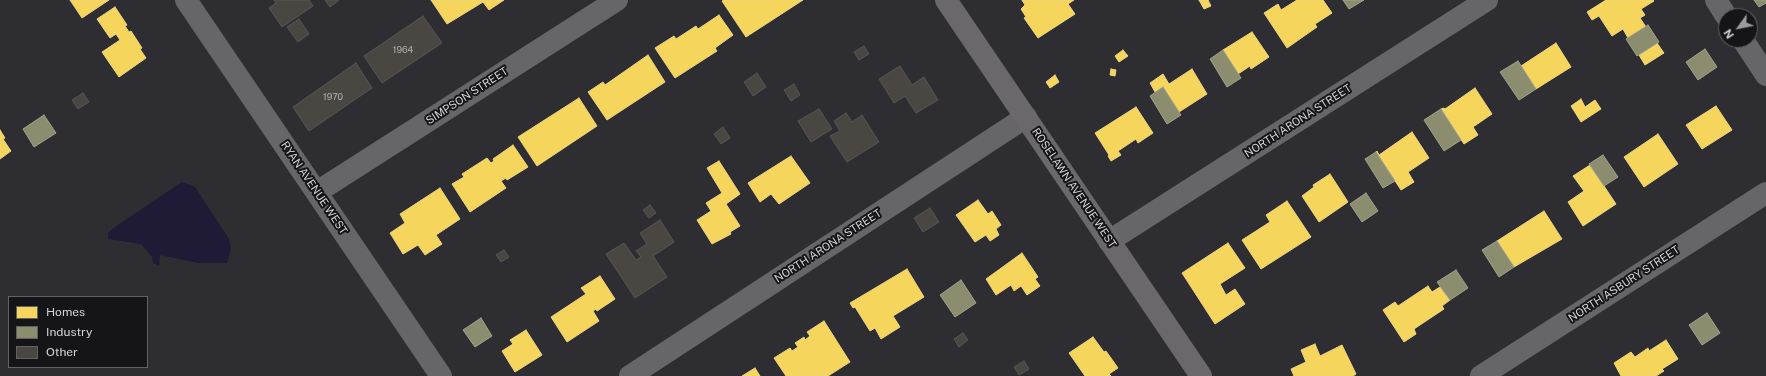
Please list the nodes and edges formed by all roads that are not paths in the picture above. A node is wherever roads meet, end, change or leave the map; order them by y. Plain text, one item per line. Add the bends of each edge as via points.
1 (186, 0) edge
2 (617, 0) edge
3 (946, 0) edge
4 (1487, 0) edge
5 (1747, 48) edge
6 (1766, 75) edge
7 (1026, 117) junction
8 (317, 192) junction
9 (1766, 193) edge
10 (1109, 241) junction
11 (441, 376) edge
12 (630, 376) edge
13 (1201, 376) edge
14 (1481, 376) edge

1 - 8 street, RYAN AVENUE WEST
2 - 8 street, SIMPSON STREET
3 - 7 street, ROSELAWN AVENUE WEST
4 - 10 street, NORTH ARONA STREET
5 - 6 street
7 - 10 street, ROSELAWN AVENUE WEST
7 - 12 street, NORTH ARONA STREET
8 - 11 street, RYAN AVENUE WEST
9 - 14 street, NORTH ASBURY STREET
10 - 13 street, ROSELAWN AVENUE WEST

